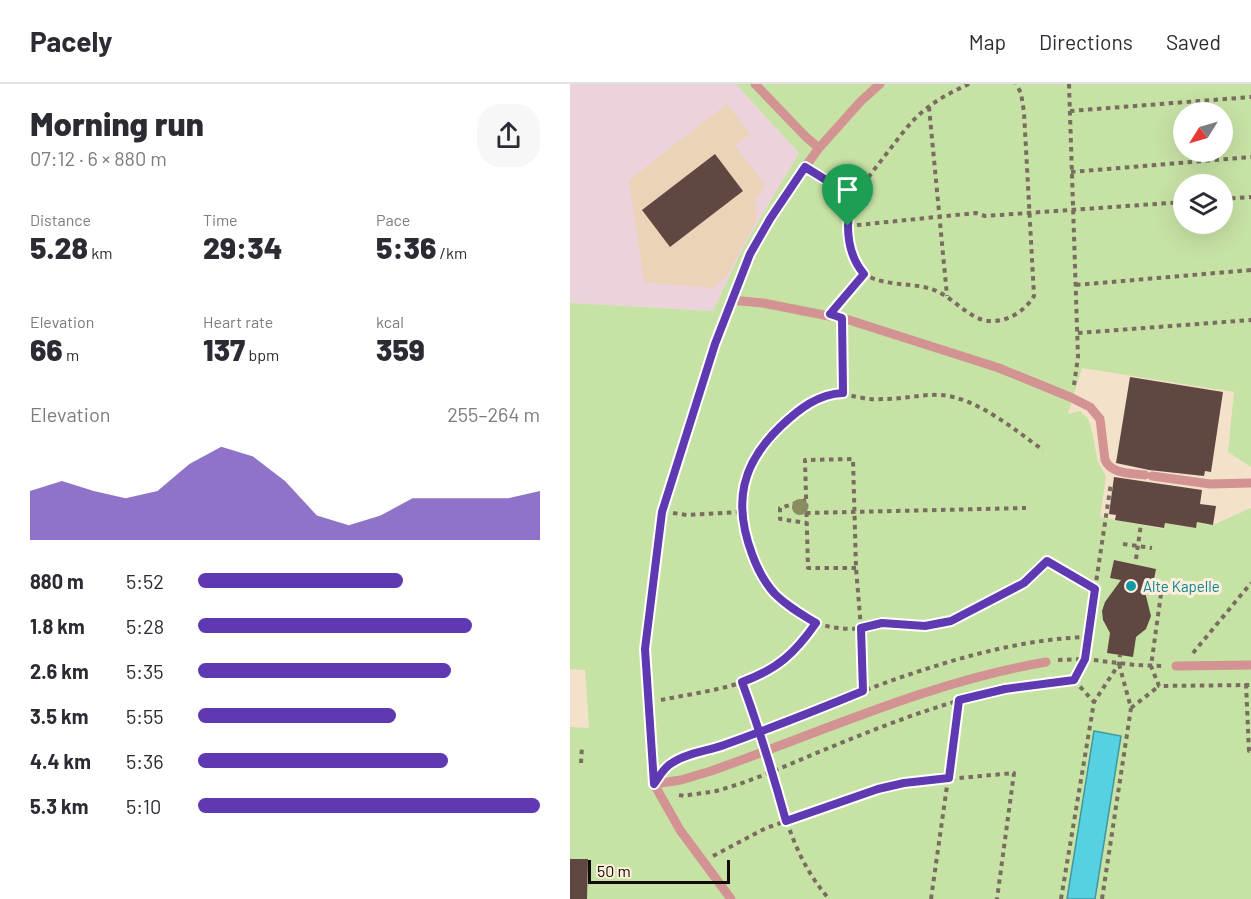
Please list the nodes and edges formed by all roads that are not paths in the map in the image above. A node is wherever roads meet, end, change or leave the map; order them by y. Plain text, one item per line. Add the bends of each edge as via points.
1 (755, 84) edge
2 (880, 84) edge
3 (819, 148) junction
4 (731, 300) junction
5 (1251, 483) edge
6 (1046, 662) road end
7 (1249, 665) edge
8 (1176, 666) road end
9 (654, 784) junction
10 (731, 899) edge

1 - 3 lane
2 - 3 lane
3 - 4 lane via 770,219
4 - 5 lane via 830,314 999,368 1070,397 1090,407 1100,419 1105,460 1113,470 1210,484
4 - 9 lane via 662,512 645,649
6 - 9 lane via 955,683 869,711 767,752 695,776
7 - 8 lane
9 - 10 lane via 680,830

